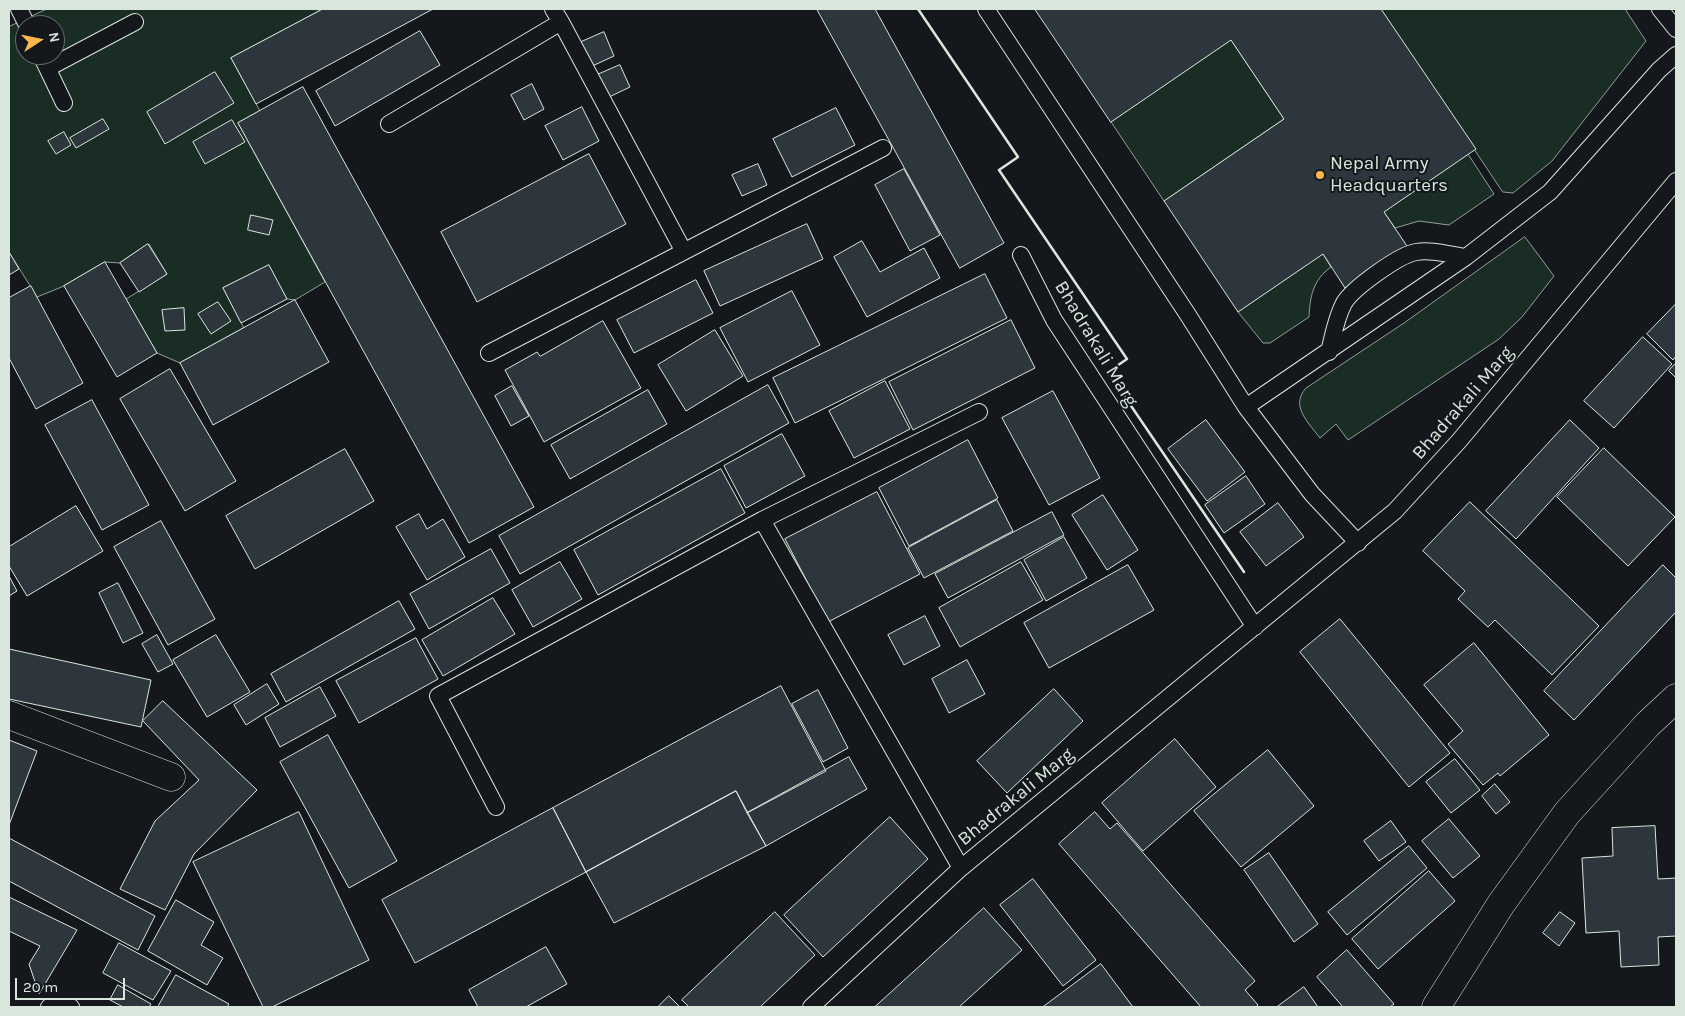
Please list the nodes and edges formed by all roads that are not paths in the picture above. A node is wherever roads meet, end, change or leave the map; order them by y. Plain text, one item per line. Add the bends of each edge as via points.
1 (986, 9) edge
2 (1660, 9) edge
3 (557, 16) edge
4 (135, 22) dead end
5 (1676, 28) edge
6 (65, 53) edge
7 (1676, 55) edge
8 (45, 65) edge
9 (64, 103) dead end
10 (388, 124) dead end
11 (883, 148) dead end
12 (1676, 181) edge
13 (683, 250) junction
14 (1021, 255) dead end
15 (1466, 257) junction
16 (1329, 352) junction
17 (489, 354) dead end
18 (1246, 407) junction
19 (979, 412) dead end
20 (762, 520) junction
21 (1358, 543) junction
22 (1255, 626) junction
23 (1676, 698) edge
24 (9, 715) edge
25 (171, 778) dead end
26 (496, 807) dead end
27 (961, 868) junction
28 (49, 1007) edge
29 (71, 1007) edge
30 (811, 1007) edge
31 (1436, 1007) edge

1 - 18 lane
2 - 5 lane
3 - 10 lane
3 - 13 lane
4 - 6 lane
7 - 15 lane via 1550,192
8 - 9 lane
11 - 13 lane
12 - 21 lane, Bhadrakali Marg via 1459,441 1395,511
13 - 17 lane
14 - 22 lane, Bhadrakali Marg via 1054,320
15 - 16 lane
15 - 16 lane via 1417,251 1404,256 1356,289 1344,302
16 - 18 lane
18 - 21 lane via 1312,494
19 - 20 lane
20 - 26 lane via 438,696
20 - 27 lane
21 - 22 lane, Bhadrakali Marg
22 - 27 lane, Bhadrakali Marg
23 - 31 main road via 1567,813 1501,904
24 - 25 main road
27 - 30 lane, Bhadrakali Marg
28 - 29 lane

